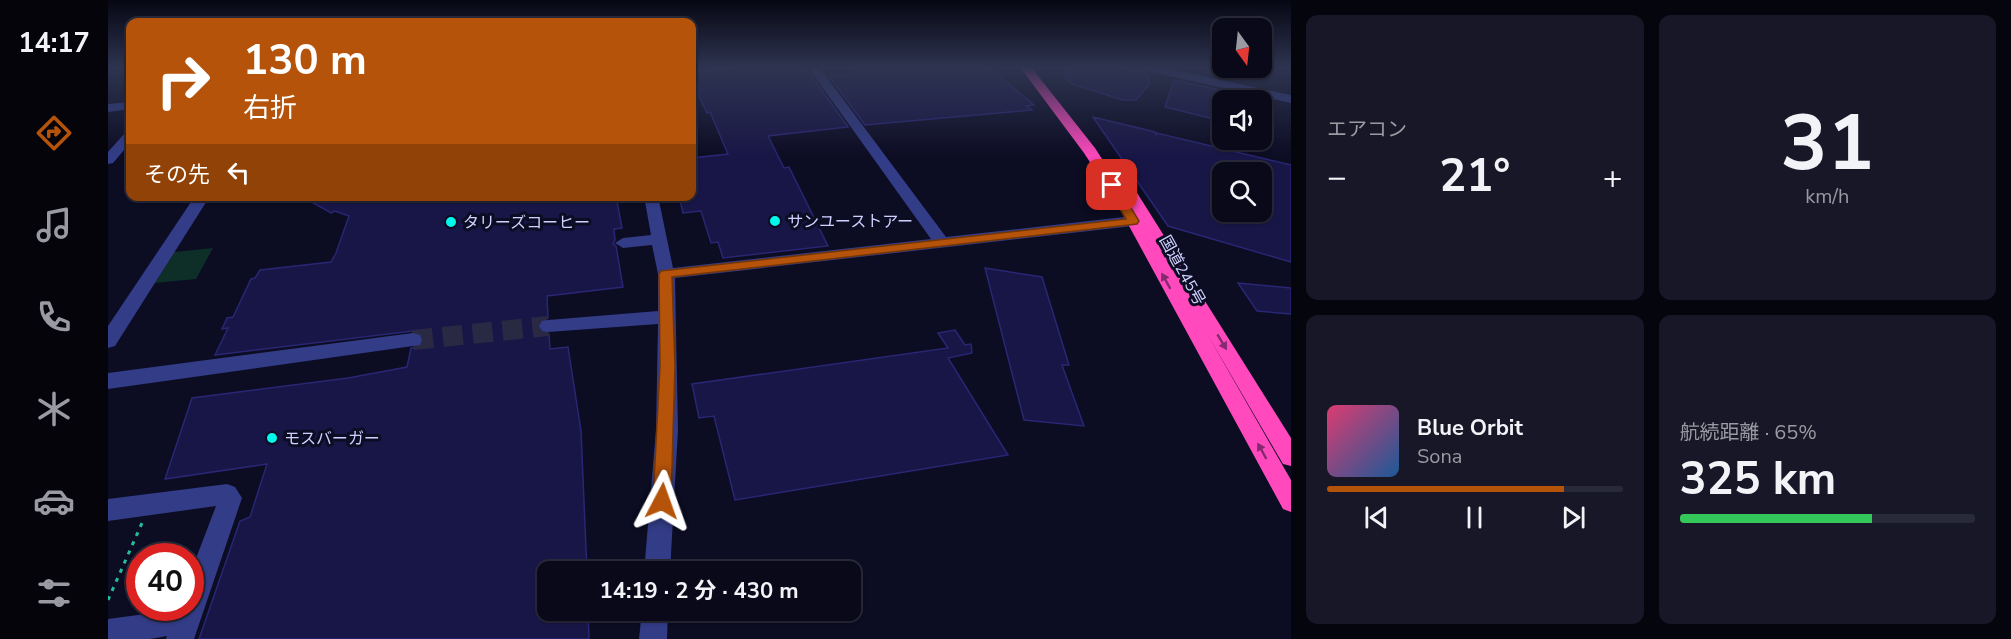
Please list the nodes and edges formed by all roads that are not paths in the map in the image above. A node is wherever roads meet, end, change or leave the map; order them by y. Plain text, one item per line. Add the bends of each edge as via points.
1 (835, 97) edge
2 (1048, 97) edge
3 (1061, 97) edge
4 (126, 106) edge
5 (108, 108) edge
6 (126, 144) edge
7 (108, 160) edge
8 (200, 201) edge
9 (652, 201) edge
10 (1133, 221) junction
11 (660, 239) junction
12 (941, 242) junction
13 (623, 243) dead end
14 (666, 274) junction
15 (667, 317) junction
16 (548, 326) tunnel mouth
17 (413, 340) tunnel mouth
18 (108, 341) edge
19 (108, 381) edge
20 (1291, 457) edge
21 (1291, 502) edge
22 (108, 510) edge
23 (658, 561) edge
24 (654, 621) edge
25 (183, 629) edge
26 (108, 632) edge
27 (653, 639) edge

1 - 12 street
2 - 10 highway, 国道245号 via 1090,151
3 -> 20 highway, 国道245号 via 1149,221
4 - 5 street
6 - 7 street
8 - 18 street
9 - 11 street
10 - 12 street
21 -> 10 highway, 国道245号
11 - 13 street
11 - 14 street
12 - 14 street
14 - 15 street
15 - 16 street
15 - 23 street via 667,430
17 - 19 street
22 - 25 street via 209,495 227,494 230,498
24 - 27 street
25 - 26 street

